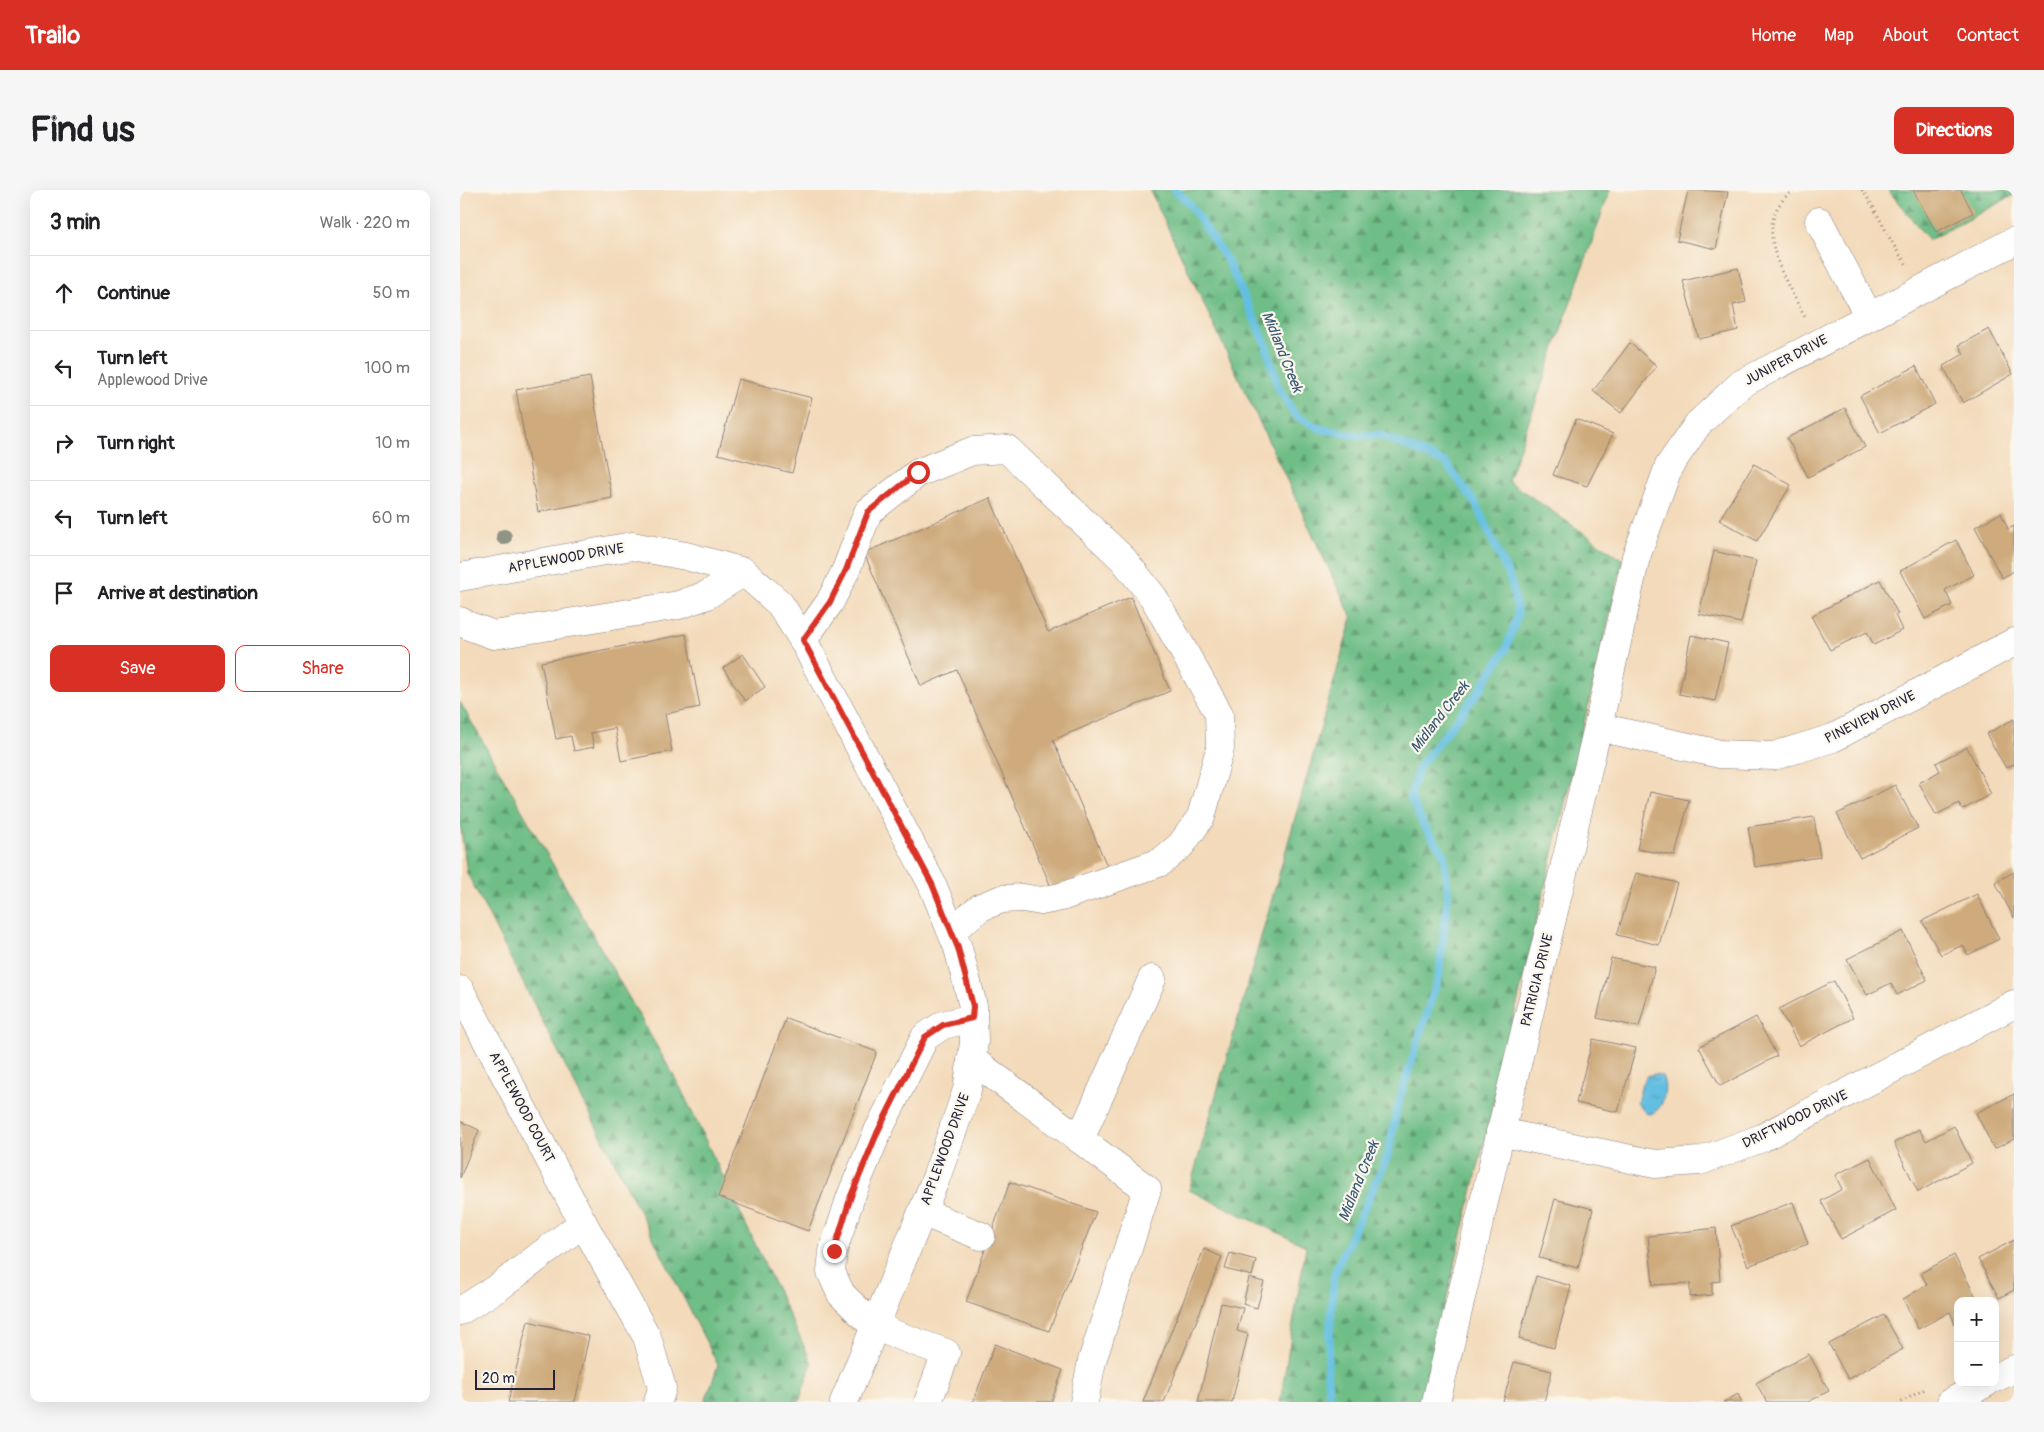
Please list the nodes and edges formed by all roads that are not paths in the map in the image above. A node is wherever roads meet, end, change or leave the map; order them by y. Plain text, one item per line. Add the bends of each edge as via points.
1 (1818, 221) dead end
2 (2014, 241) edge
3 (1869, 317) junction
4 (1636, 557) joint
5 (744, 572) junction
6 (460, 578) edge
7 (460, 620) edge
8 (803, 640) junction
9 (2014, 642) edge
10 (1598, 727) junction
11 (951, 931) junction
12 (1152, 979) dead end
13 (464, 1004) edge
14 (2014, 1004) edge
15 (972, 1018) junction
16 (971, 1059) junction
17 (1500, 1132) junction
18 (1080, 1139) junction
19 (922, 1212) junction
20 (583, 1223) junction
21 (981, 1236) dead end
22 (460, 1311) edge
23 (874, 1327) junction
24 (2014, 1368) edge
25 (1999, 1376) edge
26 (1979, 1387) edge
27 (658, 1402) edge
28 (844, 1402) edge
29 (928, 1402) edge
30 (1084, 1402) edge
31 (1436, 1402) edge
32 (1951, 1402) edge

1 - 3 street
2 - 3 street, JUNIPER DRIVE
3 - 4 street, JUNIPER DRIVE via 1741,384 1698,424 1669,466
4 - 10 street, PATRICIA DRIVE
5 - 6 street, APPLEWOOD DRIVE via 632,546
5 - 7 street via 707,595 679,605 494,635
5 - 8 street, APPLEWOOD DRIVE via 780,604
8 - 11 street, APPLEWOOD DRIVE via 932,884
8 - 11 street via 830,602 868,512 918,472 972,451 1007,449 1136,575 1154,598 1219,714 1220,749 1201,817 1181,845 1161,862 1061,898 1041,901 1002,899 981,908
9 - 10 street, PINEVIEW DRIVE via 1833,738 1774,756 1720,754
10 - 17 street, PATRICIA DRIVE
11 - 15 street, APPLEWOOD DRIVE via 973,1006
12 - 18 street
13 - 20 street, APPLEWOOD COURT
14 - 17 street, DRIFTWOOD DRIVE via 1762,1138 1700,1161 1655,1164
15 - 16 street, APPLEWOOD DRIVE via 974,1043
15 - 23 street via 943,1025 925,1037 878,1131 845,1214 831,1272 841,1294
16 - 18 street
16 - 19 street, APPLEWOOD DRIVE via 967,1090
17 - 31 street, PATRICIA DRIVE
18 - 30 street via 1147,1189 1092,1361
19 - 21 street
19 - 23 street, APPLEWOOD DRIVE
20 - 22 street via 499,1287
20 - 27 street, APPLEWOOD COURT via 647,1336 662,1388
23 - 28 street, APPLEWOOD DRIVE
23 - 29 street via 946,1354
24 - 25 street
26 - 32 street

